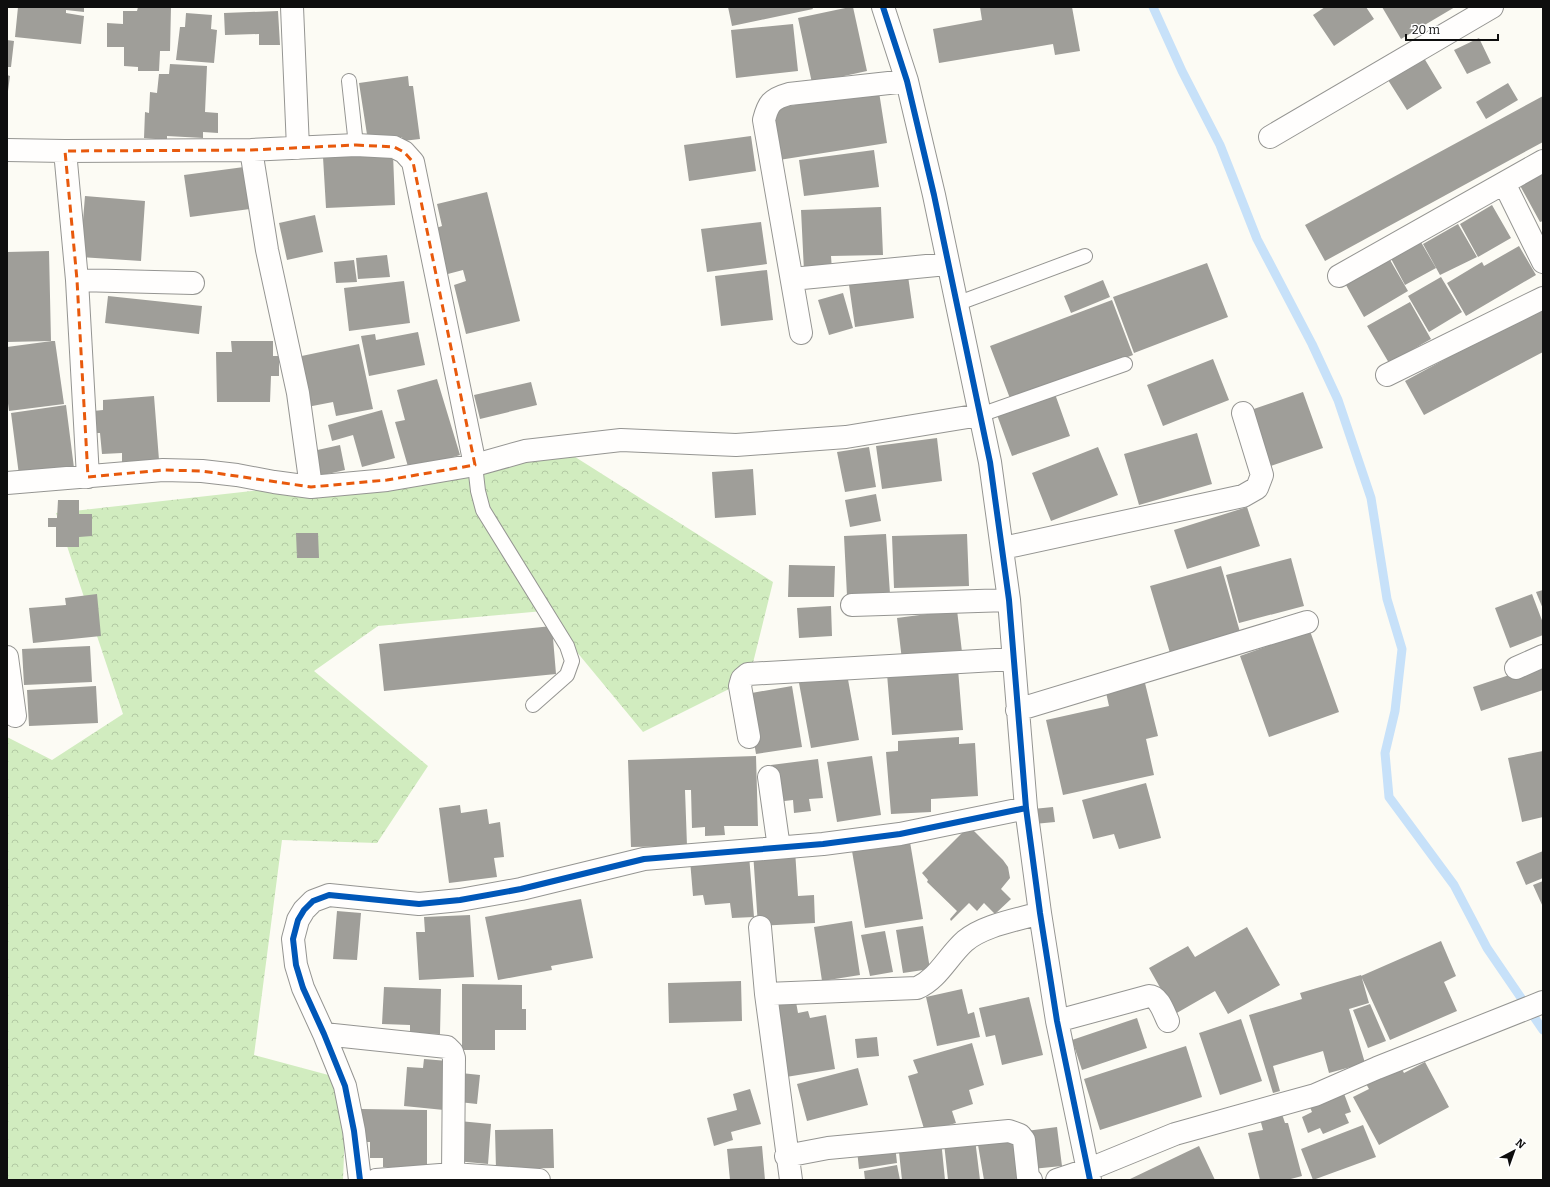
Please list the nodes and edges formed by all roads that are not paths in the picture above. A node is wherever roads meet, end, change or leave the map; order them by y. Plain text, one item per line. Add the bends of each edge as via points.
1 (292, 7) edge
2 (883, 7) edge
3 (1492, 7) edge
4 (348, 81) dead end
5 (907, 81) junction
6 (1270, 137) dead end
7 (356, 146) junction
8 (298, 148) junction
9 (7, 150) edge
10 (251, 150) junction
11 (65, 151) junction
12 (1543, 162) edge
13 (1504, 183) junction
14 (1085, 256) dead end
15 (1543, 262) edge
16 (947, 264) junction
17 (1339, 276) dead end
18 (792, 279) junction
19 (77, 280) junction
20 (193, 283) dead end
21 (1543, 298) edge
22 (956, 304) junction
23 (801, 333) dead end
24 (1125, 364) dead end
25 (1387, 375) dead end
26 (1243, 413) dead end
27 (980, 415) junction
28 (475, 465) junction
29 (88, 477) junction
30 (7, 483) edge
31 (311, 487) junction
32 (1003, 548) junction
33 (1009, 600) junction
34 (852, 605) dead end
35 (1307, 622) dead end
36 (1543, 656) edge
37 (7, 657) edge
38 (1013, 659) junction
39 (1516, 668) dead end
40 (533, 705) dead end
41 (1017, 710) junction
42 (15, 716) dead end
43 (749, 737) dead end
44 (769, 777) dead end
45 (1026, 808) junction
46 (779, 848) junction
47 (1040, 913) junction
48 (760, 927) dead end
49 (766, 994) junction
50 (1543, 1002) edge
51 (1057, 1021) junction
52 (1168, 1021) dead end
53 (324, 1034) junction
54 (786, 1156) junction
55 (453, 1174) junction
56 (1088, 1175) edge
57 (360, 1180) edge
58 (376, 1180) edge
59 (540, 1180) edge
60 (791, 1180) edge
61 (1031, 1180) edge
62 (1057, 1180) edge

1 - 8 street
2 - 5 street
3 - 6 street
4 - 7 lane
5 - 16 street via 934,195
5 - 18 street via 789,94 771,102 764,120
7 - 8 street
7 - 28 street via 394,147 404,152 413,162
8 - 10 street
9 - 11 street
10 - 11 street
10 - 31 street via 267,250 298,394
11 - 19 street
12 - 13 street
13 - 15 street
13 - 17 street
14 - 22 lane
16 - 18 street
16 - 22 street
18 - 23 street
19 - 20 street
19 - 29 street
21 - 25 street
22 - 27 street
24 - 27 lane
26 - 32 street via 1262,475 1257,488 1243,496
27 - 28 street via 846,437 736,445 621,440 525,451
27 - 32 street
28 - 31 street via 387,480
28 - 40 lane via 483,510 567,646 572,661 567,675
29 - 30 street
29 - 31 street via 163,470 202,471
32 - 33 street
33 - 34 street
33 - 38 street
35 - 41 street
36 - 39 street
37 - 42 street
38 - 41 street
38 - 43 street via 748,674 742,679 740,686
41 - 45 street
44 - 46 street
45 - 46 street via 900,834
45 - 47 street
46 - 53 street via 644,859 521,889 460,900 419,904 329,895 313,901 298,920 293,939 296,965 303,988
47 - 49 street via 982,930 966,941 927,984 917,988
47 - 51 street
48 - 49 street
49 - 54 street
50 - 56 street via 1316,1095 1174,1134
51 - 52 street via 1149,996 1156,999
51 - 56 street
53 - 55 street via 447,1047 452,1052
53 - 57 street via 345,1086
54 - 60 street
54 - 61 street via 828,1148 1009,1131 1020,1135 1024,1140 1028,1177
55 - 58 street
55 - 59 street
56 - 62 street

